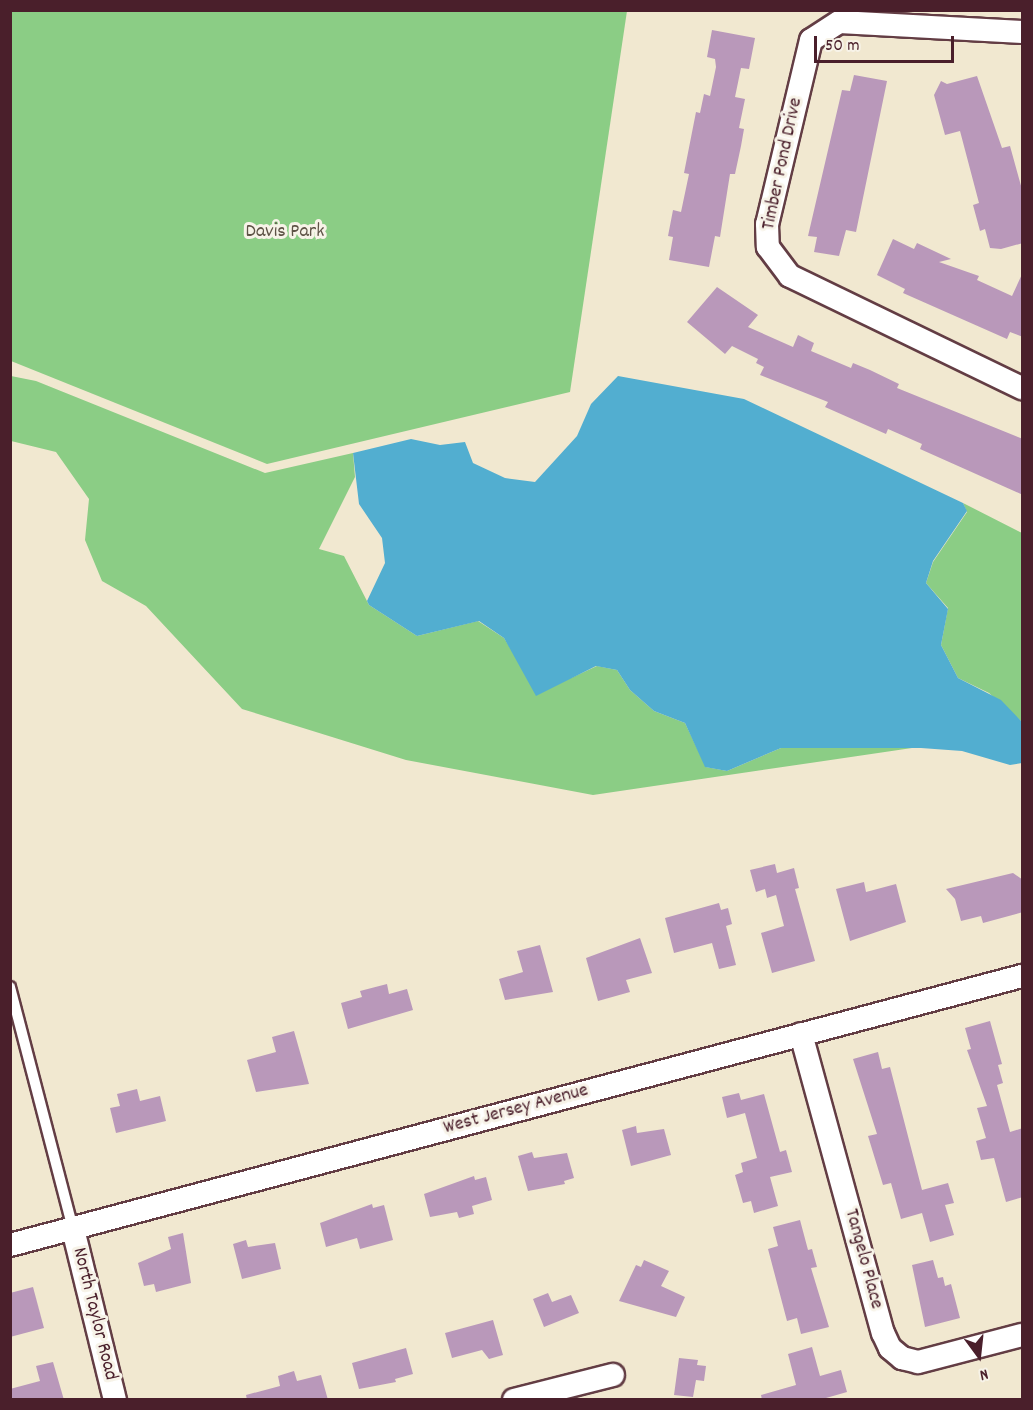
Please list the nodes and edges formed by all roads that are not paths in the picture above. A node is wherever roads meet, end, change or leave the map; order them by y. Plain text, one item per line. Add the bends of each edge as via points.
1 (1023, 32) edge
2 (1023, 388) edge
3 (1023, 976) edge
4 (10, 987) edge
5 (801, 1034) junction
6 (73, 1228) junction
7 (10, 1245) edge
8 (1023, 1335) edge
9 (613, 1375) dead end
10 (115, 1400) edge
11 (514, 1400) edge

1 - 2 street, Timber Pond Drive via 839,22 811,40 767,224 768,247 790,276
3 - 5 street, West Jersey Avenue
4 - 6 lane
5 - 6 street, West Jersey Avenue
5 - 8 street, Tangelo Place via 890,1348 902,1358 918,1362
6 - 7 street, West Jersey Avenue
6 - 10 street, North Taylor Road
9 - 11 street

